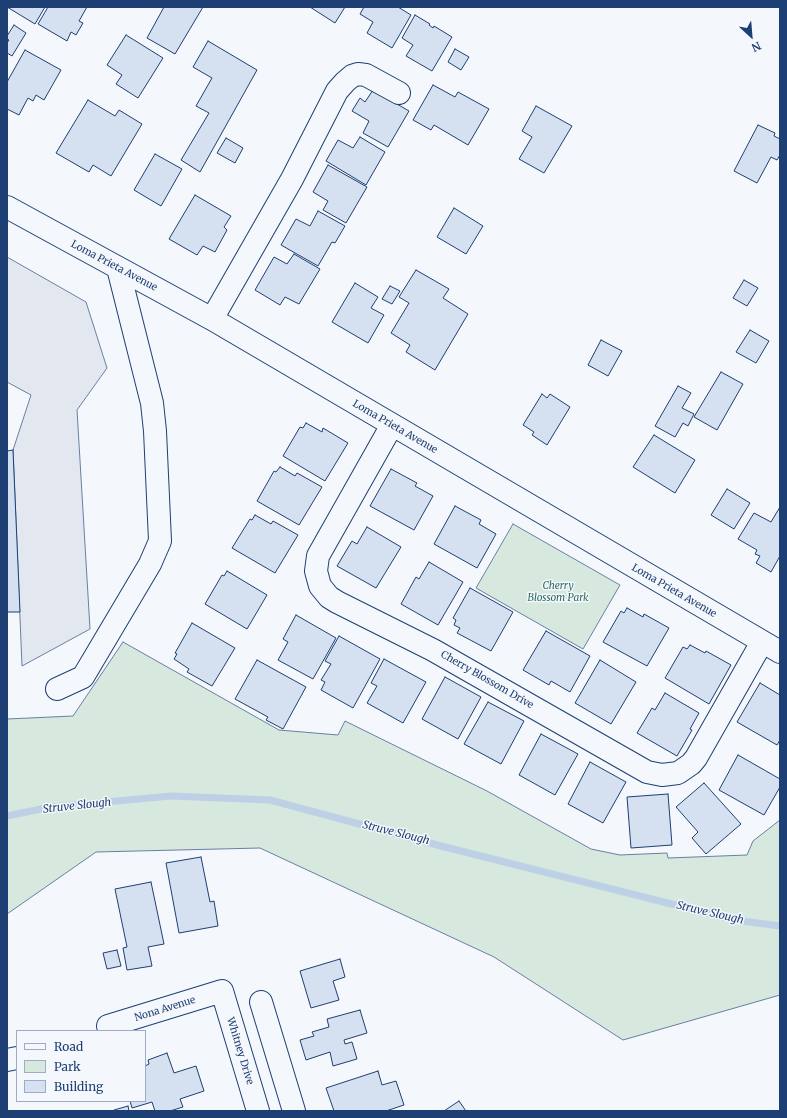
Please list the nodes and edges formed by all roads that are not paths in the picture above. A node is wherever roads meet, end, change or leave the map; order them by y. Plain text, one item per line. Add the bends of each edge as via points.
1 (400, 93) dead end
2 (7, 207) edge
3 (118, 268) junction
4 (212, 319) junction
5 (392, 425) junction
6 (771, 647) edge
7 (57, 689) dead end
8 (222, 991) joint
9 (261, 1002) dead end
10 (108, 1026) dead end
11 (258, 1111) edge
12 (294, 1111) edge

1 - 4 street via 366,75 358,74 352,76 337,91 292,179
2 - 3 street, Loma Prieta Avenue
3 - 4 street, Loma Prieta Avenue
3 - 7 street via 152,403 160,541 150,564 83,677
4 - 5 street, Loma Prieta Avenue
5 - 6 street, Loma Prieta Avenue
5 - 6 street, Cherry Blossom Drive via 318,556 316,571 320,586 337,602 434,650 647,772 662,775 678,773 691,764
8 - 10 street, Nona Avenue
8 - 11 street, Whitney Drive
9 - 12 street

